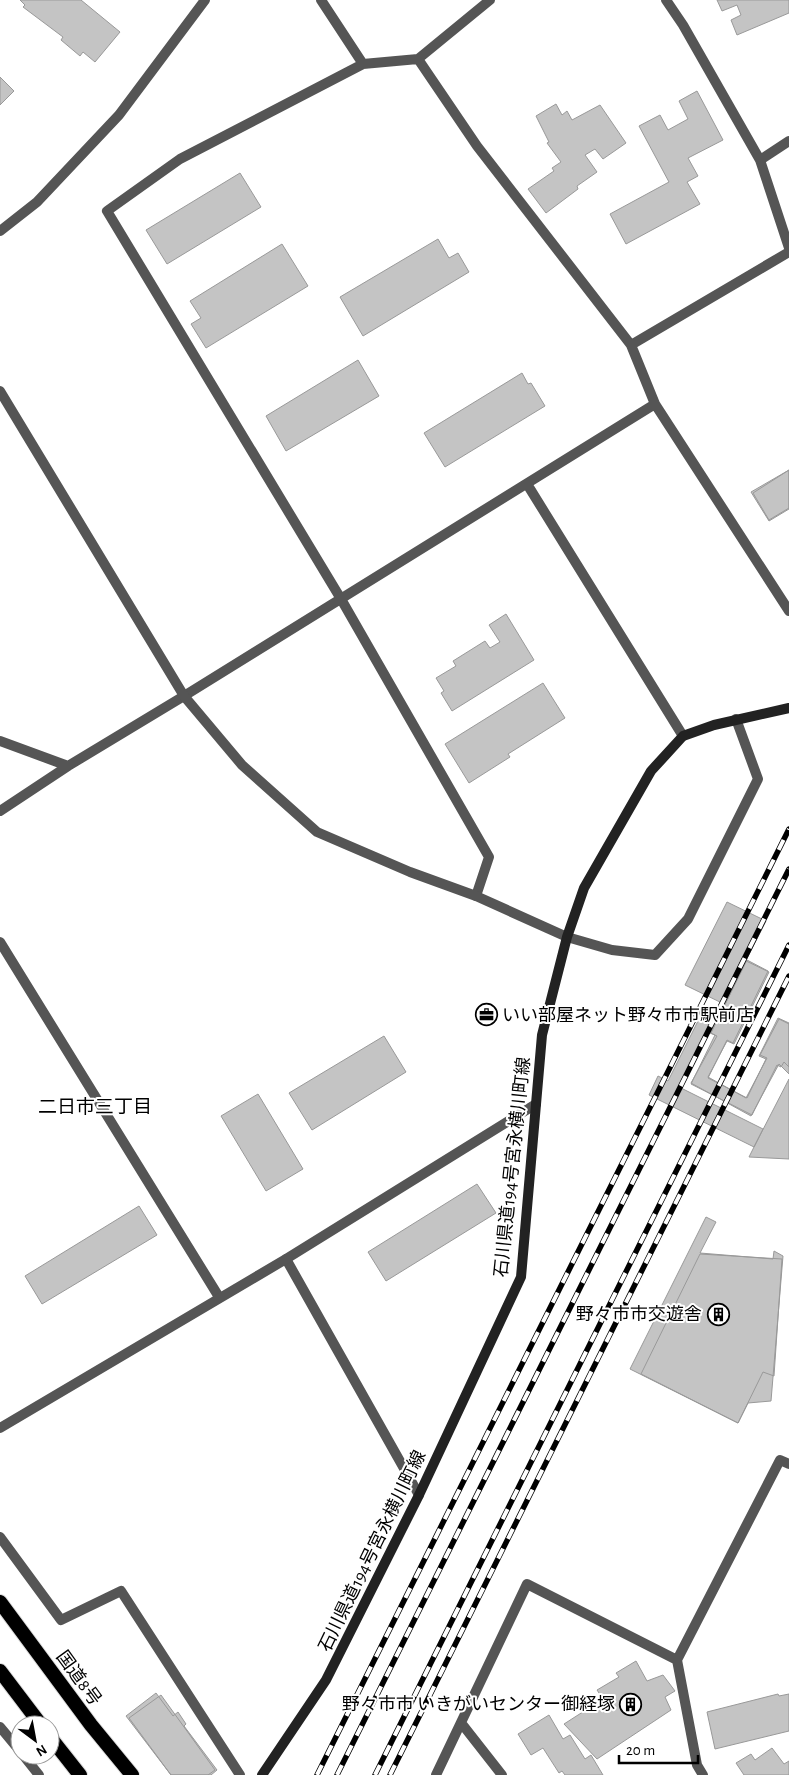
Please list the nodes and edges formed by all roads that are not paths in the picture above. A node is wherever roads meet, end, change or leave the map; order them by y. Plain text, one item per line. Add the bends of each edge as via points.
1 (205, 0) edge
2 (321, 0) edge
3 (490, 0) edge
4 (666, 0) edge
5 (418, 59) junction
6 (363, 64) junction
7 (789, 141) edge
8 (760, 160) junction
9 (0, 231) edge
10 (789, 248) edge
11 (789, 252) edge
12 (631, 345) junction
13 (0, 391) edge
14 (655, 404) junction
15 (527, 484) junction
16 (341, 599) junction
17 (789, 611) edge
18 (184, 696) junction
19 (789, 708) edge
20 (736, 720) junction
21 (683, 736) junction
22 (0, 741) edge
23 (68, 766) junction
24 (0, 811) edge
25 (476, 896) junction
26 (567, 937) junction
27 (0, 942) edge
28 (536, 1104) junction
29 (286, 1259) junction
30 (219, 1297) junction
31 (0, 1428) edge
32 (789, 1464) edge
33 (418, 1494) junction
34 (0, 1537) edge
35 (0, 1602) edge
36 (677, 1660) junction
37 (0, 1671) edge
38 (33, 1715) edge
39 (462, 1724) junction
40 (0, 1727) edge
41 (10, 1739) edge
42 (60, 1750) edge
43 (31, 1765) edge
44 (39, 1775) edge
45 (80, 1775) edge
46 (132, 1775) edge
47 (240, 1775) edge
48 (262, 1775) edge
49 (436, 1775) edge
50 (502, 1775) edge
51 (703, 1775) edge

1 - 9 street via 119,115 36,202
2 - 6 street
3 - 5 street
4 - 8 street via 684,25
5 - 6 street
5 - 12 street via 489,162
6 - 16 street via 180,159 107,211
7 - 8 street
8 - 10 street
11 - 12 street
12 - 14 street
13 - 18 street
14 - 15 street
14 - 17 street
15 - 16 street
15 - 21 street
16 - 18 street
16 - 25 street via 489,857
18 - 23 street
18 - 25 street via 242,765 317,832
19 - 20 main road
20 - 21 main road
20 - 26 street via 758,779 688,919 655,955 612,950
21 - 26 main road, 石川県道194号宮永横川町線 via 651,771 626,811 584,888
22 - 23 street
23 - 24 street
25 - 26 street
26 - 28 main road, 石川県道194号宮永横川町線 via 542,1035
27 - 30 street
28 - 29 street
28 - 33 main road, 石川県道194号宮永横川町線 via 521,1277
29 - 30 street
29 - 33 street
30 - 31 street
32 - 36 street via 780,1460
33 - 48 main road, 石川県道194号宮永横川町線 via 326,1680
34 - 47 street via 61,1620 120,1591
35 - 46 highway, 国道8号
36 - 39 street via 527,1584
36 - 51 street via 697,1765
37 - 38 highway
39 - 49 street
39 - 50 street
40 - 41 street
42 - 45 highway
43 - 44 street

